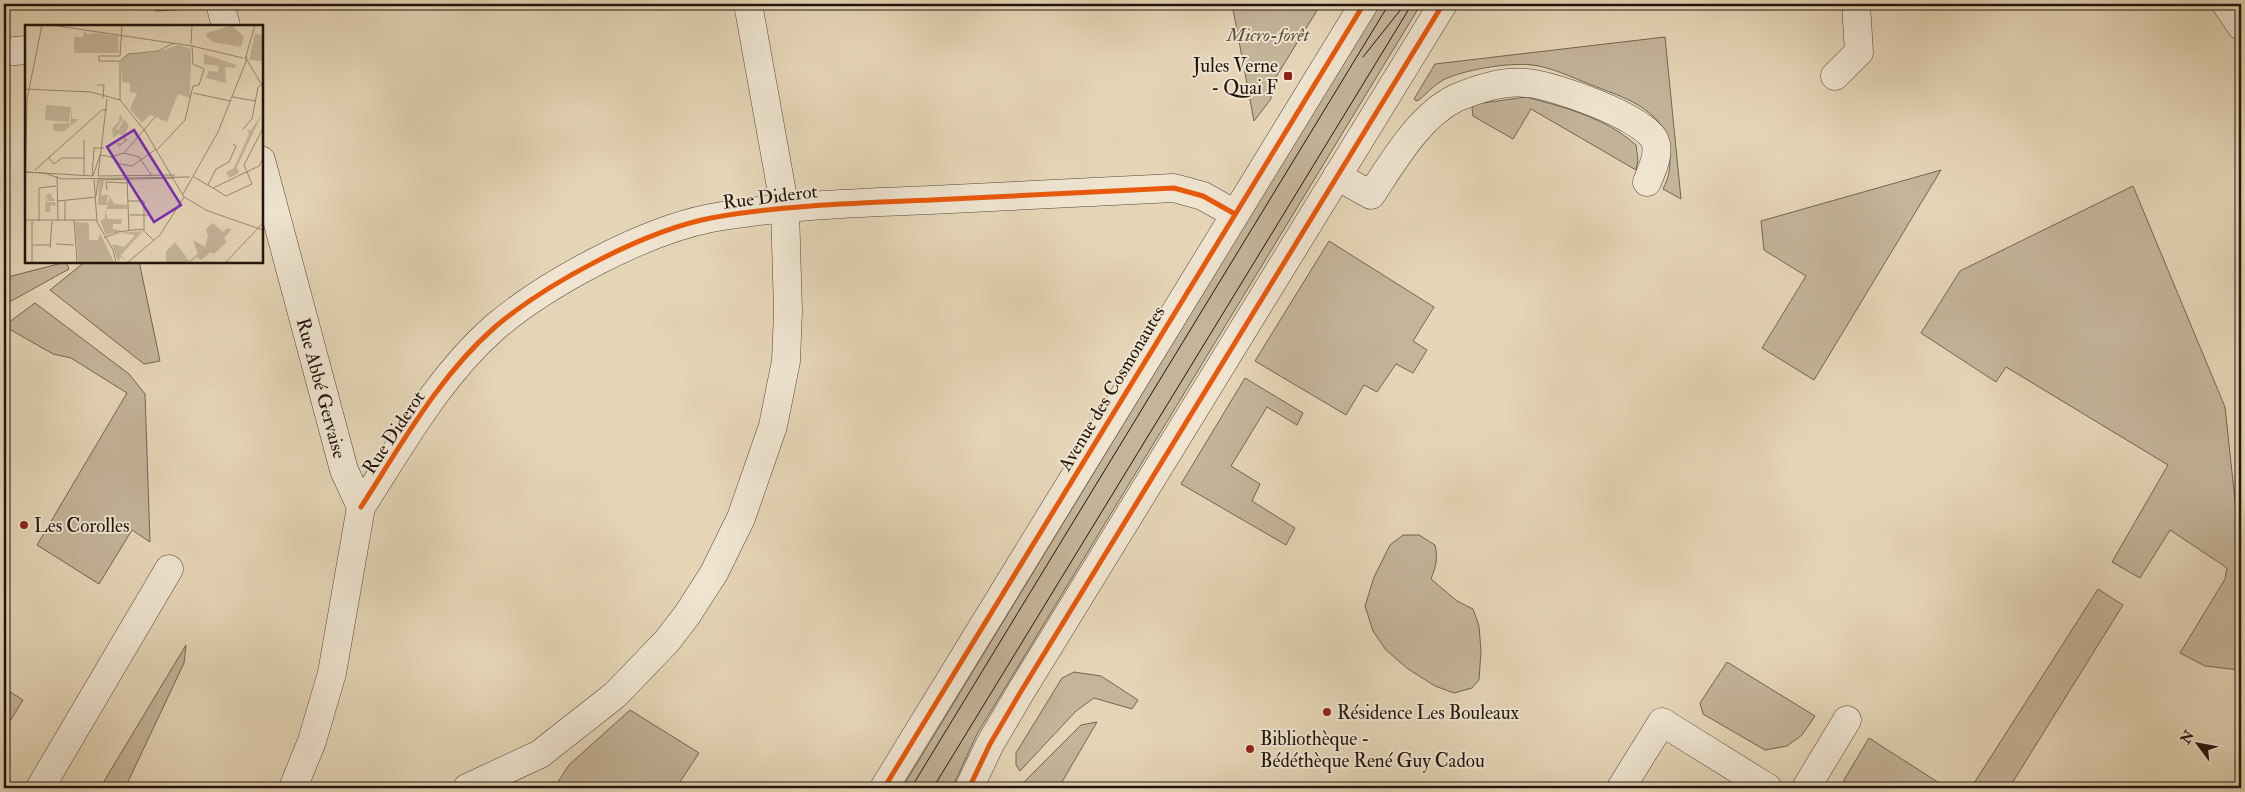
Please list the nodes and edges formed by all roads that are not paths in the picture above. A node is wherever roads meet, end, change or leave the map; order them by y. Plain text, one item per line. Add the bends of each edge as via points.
1 (748, 4) edge
2 (1364, 4) edge
3 (1443, 4) edge
4 (1856, 4) edge
5 (2226, 4) edge
6 (2241, 26) edge
7 (25, 50) edge
8 (4, 52) edge
9 (1835, 76) dead end
10 (262, 164) edge
11 (1337, 176) junction
12 (1647, 182) dead end
13 (785, 209) junction
14 (1235, 214) junction
15 (361, 507) junction
16 (169, 569) dead end
17 (1847, 720) dead end
18 (1738, 780) edge
19 (40, 788) edge
20 (293, 788) edge
21 (467, 788) edge
22 (884, 788) edge
23 (970, 788) edge
24 (1622, 788) edge
25 (1768, 788) edge
26 (1806, 788) edge

1 - 13 street
2 - 14 street, Avenue des Cosmonautes
3 - 11 street
4 - 9 street via 1859,52
5 - 6 street
7 - 8 street
10 - 15 street, Rue Abbé Gervaise via 344,470
11 - 12 street via 1371,195 1410,137 1455,99 1500,84 1526,82 1557,89 1644,127 1655,140 1656,160
11 - 23 street via 1020,693 990,744
13 - 14 street, Rue Diderot via 1174,188 1203,196
13 - 15 street, Rue Diderot via 709,219 645,239 530,301 495,327 466,356 430,401
13 - 21 street via 786,361 773,426 741,518 714,573 667,641 615,694 540,754
14 - 22 street, Avenue des Cosmonautes
15 - 20 street via 332,672 312,740
16 - 19 street
17 - 26 street
18 - 24 street via 1662,722
18 - 25 street

